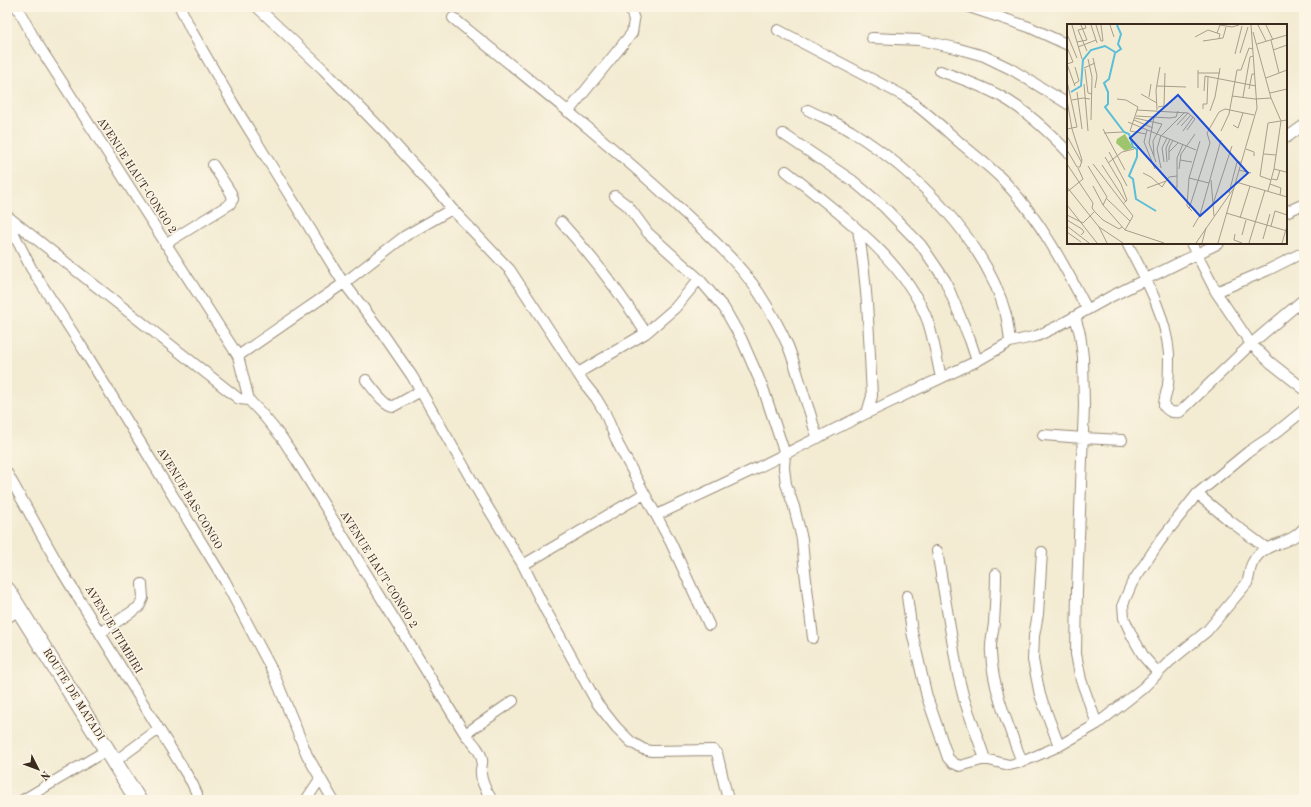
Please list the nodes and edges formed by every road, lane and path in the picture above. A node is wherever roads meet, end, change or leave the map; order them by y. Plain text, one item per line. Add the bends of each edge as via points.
1 (17, 7) edge
2 (180, 7) edge
3 (257, 7) edge
4 (630, 7) edge
5 (969, 7) edge
6 (453, 18) dead end
7 (778, 30) dead end
8 (872, 38) dead end
9 (1067, 45) edge
10 (940, 71) dead end
11 (1067, 103) edge
12 (808, 110) dead end
13 (568, 112) junction
14 (1304, 125) edge
15 (783, 134) dead end
16 (1287, 137) edge
17 (1067, 151) edge
18 (213, 165) dead end
19 (786, 171) dead end
20 (615, 196) dead end
21 (1304, 204) edge
22 (452, 209) junction
23 (1287, 212) edge
24 (7, 216) edge
25 (7, 220) edge
26 (561, 222) dead end
27 (858, 230) junction
28 (165, 244) junction
29 (1128, 244) edge
30 (1191, 244) edge
31 (1217, 244) edge
32 (1304, 252) edge
33 (1196, 254) junction
34 (698, 279) junction
35 (1146, 279) junction
36 (344, 283) junction
37 (1216, 292) junction
38 (1304, 298) edge
39 (1087, 309) junction
40 (1075, 317) junction
41 (646, 333) junction
42 (1010, 342) junction
43 (1251, 344) junction
44 (238, 356) junction
45 (977, 361) junction
46 (578, 373) junction
47 (941, 378) junction
48 (366, 380) dead end
49 (1304, 389) edge
50 (421, 391) junction
51 (249, 400) junction
52 (1304, 410) edge
53 (867, 413) junction
54 (1043, 435) dead end
55 (818, 438) junction
56 (1083, 438) junction
57 (1122, 440) dead end
58 (785, 454) junction
59 (7, 473) edge
60 (644, 494) junction
61 (1197, 494) junction
62 (657, 515) junction
63 (1304, 528) edge
64 (1266, 548) junction
65 (937, 551) dead end
66 (1042, 552) dead end
67 (523, 565) junction
68 (996, 574) dead end
69 (142, 584) dead end
70 (7, 590) edge
71 (906, 596) dead end
72 (13, 614) edge
73 (708, 625) dead end
74 (100, 633) junction
75 (813, 638) dead end
76 (1158, 673) junction
77 (513, 702) dead end
78 (1097, 724) junction
79 (159, 729) junction
80 (465, 734) junction
81 (1059, 746) junction
82 (110, 756) junction
83 (985, 759) junction
84 (1022, 762) junction
85 (320, 779) junction
86 (23, 800) edge
87 (138, 800) edge
88 (196, 800) edge
89 (306, 800) edge
90 (333, 800) edge
91 (492, 800) edge
92 (728, 800) edge

1 - 28 street, AVENUE HAUT-CONGO 2 via 35,40
2 - 36 street via 234,105
3 - 22 street via 324,69
4 - 13 street via 634,20 632,33
5 - 9 street via 1029,27
6 - 13 street
7 - 39 street via 920,106 981,160 1002,179 1041,228
8 - 11 street via 919,40 984,56 1011,69
10 - 17 street via 1004,98 1053,136
12 - 42 street via 850,130 873,146 903,169 955,221 986,268 1006,315
13 - 55 street via 637,169 687,215 736,264 758,292 778,324 788,347
14 - 16 street
15 - 45 street via 853,181 921,245 945,280
18 - 28 street via 231,193 233,199 230,204
19 - 27 street
20 - 34 street via 628,206 648,233
21 - 23 street
22 - 36 street via 405,236
22 - 46 street via 510,270
24 - 51 street via 240,399
25 - 85 street, AVENUE BAS-CONGO via 31,268 225,581 273,672 307,755
26 - 41 street via 587,250
27 - 47 street via 902,275 919,302 928,322
27 - 53 street via 867,294 872,396
28 - 44 street, AVENUE HAUT-CONGO 2
29 - 35 street
30 - 33 street
31 - 33 street
32 - 37 street
33 - 35 street
33 - 37 street
34 - 41 street via 675,308
34 - 58 street via 724,308 742,338 763,388
35 - 39 street
35 - 43 street via 1159,312 1169,354 1168,386 1164,399 1164,406 1168,411 1180,412
36 - 44 street
36 - 50 street via 381,331
37 - 43 street
38 - 43 street
39 - 40 street
40 - 42 street via 1037,336
40 - 56 street via 1083,357
41 - 46 street
42 - 45 street
43 - 49 street
44 - 51 street, AVENUE HAUT-CONGO 2
45 - 47 street
46 - 60 street via 605,413
47 - 53 street
48 - 50 street via 390,406
50 - 67 street
51 - 80 street, AVENUE HAUT-CONGO 2 via 282,438 297,461
52 - 61 street
53 - 55 street
54 - 56 street
55 - 58 street
56 - 57 street
56 - 78 street via 1076,654 1081,680
58 - 62 street
58 - 75 street via 786,484 802,539
59 - 74 street, AVENUE ITIMBIRI
60 - 62 street
60 - 67 street
61 - 64 street
61 - 76 street via 1160,541 1132,583 1123,604 1124,618 1132,636 1144,657
62 - 73 street
63 - 64 street via 1296,536
64 - 76 street via 1252,563 1247,582 1207,631
65 - 83 street via 958,675
66 - 81 street via 1032,660 1040,695
67 - 92 street via 597,703 616,727 631,742 643,749 713,750 717,753
68 - 84 street via 991,641 994,679
69 - 74 street via 143,598 139,607
70 - 72 main road, ROUTE DE MATADI
71 - 83 street via 926,697 948,758 960,766
72 - 82 main road, ROUTE DE MATADI
74 - 79 street, AVENUE ITIMBIRI
76 - 78 street
77 - 80 street
78 - 81 street
79 - 82 street
79 - 88 street, AVENUE ITIMBIRI via 192,783 197,794
80 - 91 street, AVENUE HAUT-CONGO 2 via 473,742 482,760 484,786
81 - 84 street
82 - 86 street
82 - 87 main road, ROUTE DE MATADI
83 - 84 street via 1009,765
85 - 89 street
85 - 90 street, AVENUE BAS-CONGO

